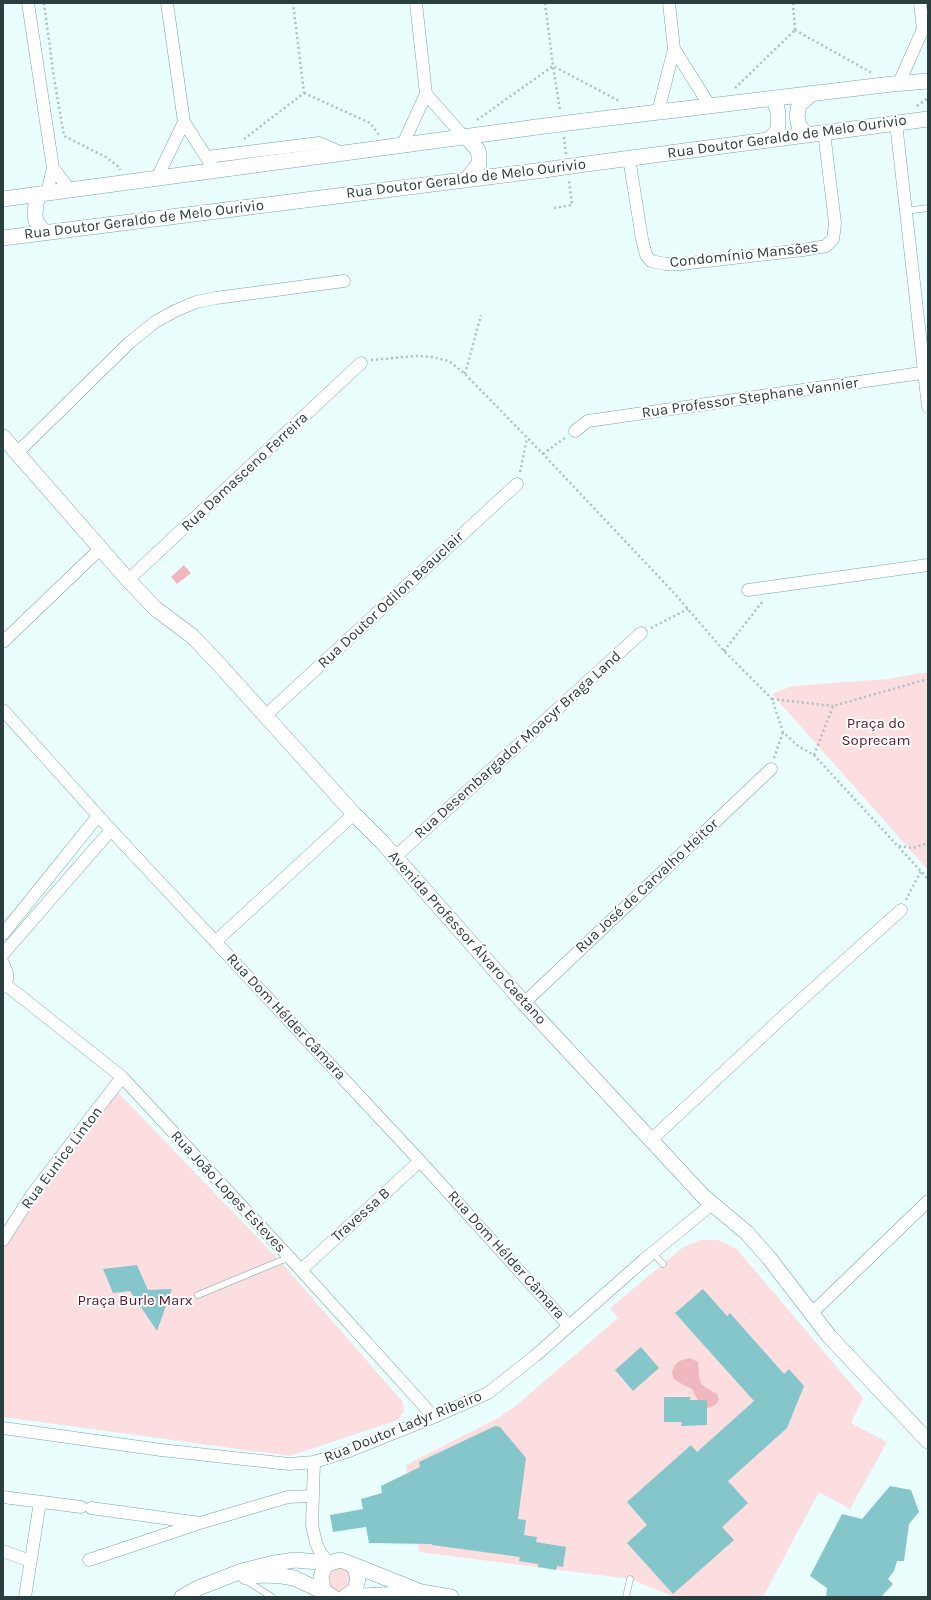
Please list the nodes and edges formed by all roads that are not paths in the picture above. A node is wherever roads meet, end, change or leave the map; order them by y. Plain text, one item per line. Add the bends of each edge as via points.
1 (28, 3) edge
2 (167, 3) edge
3 (416, 3) edge
4 (669, 3) edge
5 (920, 3) edge
6 (926, 32) edge
7 (674, 49) junction
8 (928, 82) edge
9 (895, 83) junction
10 (812, 93) junction
11 (426, 94) junction
12 (774, 98) junction
13 (710, 106) junction
14 (658, 112) junction
15 (928, 119) edge
16 (184, 122) junction
17 (896, 123) junction
18 (824, 132) junction
19 (808, 135) junction
20 (466, 137) junction
21 (768, 140) junction
22 (396, 146) junction
23 (342, 153) junction
24 (207, 157) junction
25 (630, 158) junction
26 (53, 168) junction
27 (215, 170) junction
28 (157, 178) junction
29 (466, 180) junction
30 (70, 190) junction
31 (43, 194) junction
32 (3, 199) edge
33 (928, 208) edge
34 (906, 211) junction
35 (46, 232) junction
36 (3, 238) edge
37 (344, 281) dead end
38 (361, 363) road end
39 (926, 372) edge
40 (928, 407) edge
41 (574, 431) road end
42 (3, 437) edge
43 (17, 453) junction
44 (517, 484) road end
45 (101, 548) junction
46 (928, 565) edge
47 (128, 580) junction
48 (748, 590) dead end
49 (641, 633) road end
50 (3, 642) edge
51 (3, 710) edge
52 (265, 716) junction
53 (771, 769) road end
54 (354, 814) junction
55 (98, 816) junction
56 (111, 830) junction
57 (395, 857) junction
58 (901, 910) road end
59 (3, 934) edge
60 (215, 942) junction
61 (3, 954) edge
62 (3, 964) edge
63 (4, 985) edge
64 (524, 1003) junction
65 (122, 1077) junction
66 (651, 1140) junction
67 (420, 1160) junction
68 (928, 1201) edge
69 (712, 1204) junction
70 (3, 1240) edge
71 (652, 1252) junction
72 (290, 1258) junction
73 (663, 1264) dead end
74 (301, 1270) junction
75 (198, 1295) dead end
76 (812, 1313) junction
77 (568, 1325) junction
78 (434, 1417) junction
79 (3, 1428) edge
80 (928, 1441) edge
81 (314, 1462) junction
82 (312, 1496) junction
83 (3, 1497) edge
84 (40, 1502) junction
85 (200, 1522) junction
86 (3, 1550) edge
87 (30, 1560) junction
88 (89, 1560) dead end
89 (330, 1563) junction
90 (351, 1564) junction
91 (225, 1578) junction
92 (242, 1578) junction
93 (630, 1579) dead end
94 (421, 1592) junction
95 (329, 1596) edge
96 (349, 1596) edge
97 (25, 1597) edge
98 (182, 1597) edge
99 (272, 1597) edge
100 (451, 1597) edge
101 (626, 1597) edge

1 - 26 street
2 - 16 street
3 - 11 street
4 - 7 street
5 - 6 street
6 - 9 street
7 - 13 street
7 - 14 street
8 - 9 street
9 - 10 street
10 - 12 street
10 - 19 street via 799,105 796,116 799,126
11 - 20 street
11 - 22 street
12 - 13 street
12 - 21 street via 778,112 778,128
13 - 14 street
14 - 20 street, bridge
15 - 17 street, Rua Doutor Geraldo de Melo Ourivio
16 - 24 street
16 - 28 street
17 - 18 street, Rua Doutor Geraldo de Melo Ourivio
17 - 34 street
18 - 19 street, Rua Doutor Geraldo de Melo Ourivio
18 - 25 street, Condomínio Mansões via 835,223 833,240 823,247 808,250 681,264 651,261 646,255 642,238
19 - 21 street, Rua Doutor Geraldo de Melo Ourivio
20 - 22 street
20 - 29 street via 478,150 479,164
21 - 25 street, Rua Doutor Geraldo de Melo Ourivio
22 - 23 street
23 - 24 street via 319,142
23 - 27 street
24 - 27 street
25 - 29 street, Rua Doutor Geraldo de Melo Ourivio, bridge
26 - 30 street
26 - 31 street
27 - 28 street
28 - 30 street
29 - 35 street, Rua Doutor Geraldo de Melo Ourivio
30 - 31 street
31 - 32 street
31 - 35 street via 36,204 34,215 36,222
33 - 34 lane
34 - 39 street
35 - 36 street, Rua Doutor Geraldo de Melo Ourivio
37 - 43 street via 216,298 196,302 175,311 155,322 129,343
38 - 47 street, Rua Damasceno Ferreira
39 - 40 street
39 - 41 street, Rua Professor Stephane Vannier via 588,421
42 - 43 street, Avenida Professor Álvaro Caetano
43 - 45 street, Avenida Professor Álvaro Caetano
44 - 52 street, Rua Doutor Odilon Beauclair
45 - 47 street, Avenida Professor Álvaro Caetano
45 - 50 street
46 - 48 street
47 - 52 street, Avenida Professor Álvaro Caetano via 156,609 192,636
49 - 57 street, Rua Desembargador Moacyr Braga Land
51 - 55 street, Rua Dom Hélder Câmara
52 - 54 street, Avenida Professor Álvaro Caetano
53 - 64 street, Rua José de Carvalho Heitor
54 - 57 street, Avenida Professor Álvaro Caetano
54 - 60 street
55 - 56 street, Rua Dom Hélder Câmara
55 - 59 street
56 - 60 street, Rua Dom Hélder Câmara
56 - 61 street
57 - 64 street, Avenida Professor Álvaro Caetano
58 - 66 street
60 - 67 street, Rua Dom Hélder Câmara
62 - 63 street via 8,973
63 - 65 street, Rua João Lopes Esteves
64 - 66 street, Avenida Professor Álvaro Caetano
65 - 70 street, Rua Eunice Linton via 31,1196
65 - 72 street, Rua João Lopes Esteves
66 - 69 street, Avenida Professor Álvaro Caetano
67 - 74 street, Travessa B
67 - 77 street, Rua Dom Hélder Câmara
68 - 76 street
69 - 71 street, Rua Doutor Ladyr Ribeiro
69 - 76 street, Avenida Professor Álvaro Caetano via 748,1233
71 - 73 lane
71 - 77 street, Rua Doutor Ladyr Ribeiro
72 - 74 street, Rua João Lopes Esteves
72 - 75 lane
74 - 78 street, Rua João Lopes Esteves
76 - 80 street, Avenida Professor Álvaro Caetano via 829,1336
77 - 78 street, Rua Doutor Ladyr Ribeiro via 535,1356 488,1393
78 - 81 street, Rua Doutor Ladyr Ribeiro
79 - 81 street, Rua Doutor Ladyr Ribeiro via 161,1450 290,1464
81 - 82 street
82 - 85 street via 288,1497
82 - 89 street via 312,1525 316,1543 321,1554
83 - 84 street
84 - 85 street
84 - 87 street
85 - 88 street
86 - 87 street
87 - 97 street
89 - 90 street via 340,1560
89 - 91 street via 295,1560 254,1568
89 - 95 street via 320,1577
90 - 94 street
90 - 96 street via 358,1579
91 - 92 street
91 - 98 street
92 - 95 street via 264,1575 294,1578
92 - 99 lane
93 - 101 lane
94 - 96 street
94 - 100 street

